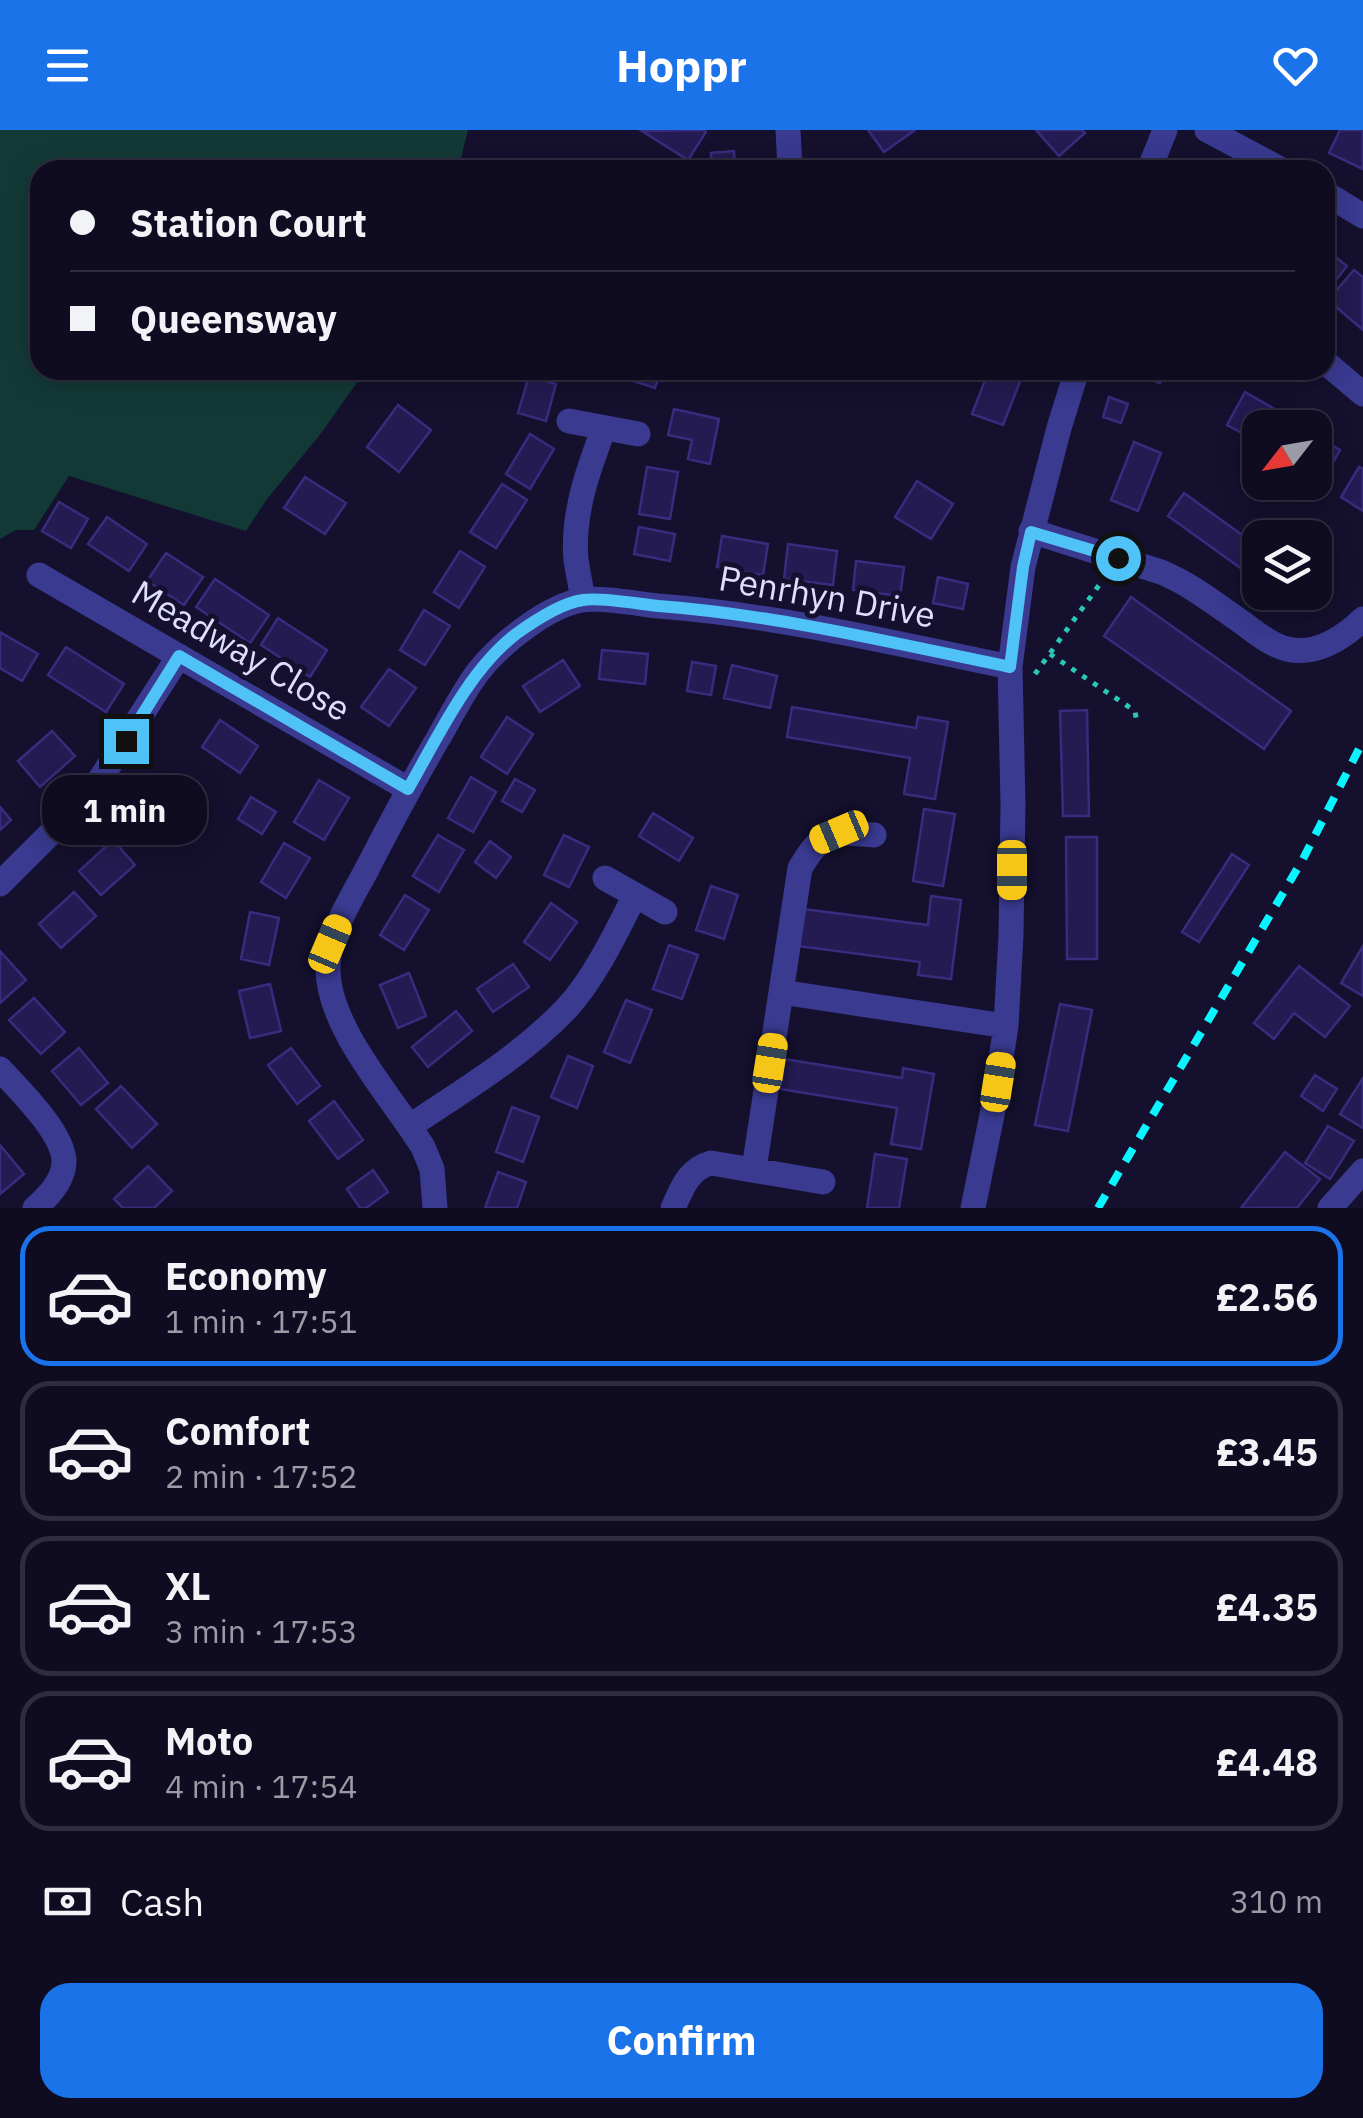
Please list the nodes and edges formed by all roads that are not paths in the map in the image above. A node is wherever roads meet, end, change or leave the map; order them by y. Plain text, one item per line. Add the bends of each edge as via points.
1 (788, 130) edge
2 (1165, 130) edge
3 (1207, 130) edge
4 (790, 160) edge
5 (1153, 160) edge
6 (1263, 160) edge
7 (1335, 198) edge
8 (1363, 216) edge
9 (1335, 370) edge
10 (1073, 380) edge
11 (1363, 394) edge
12 (569, 421) dead end
13 (604, 428) junction
14 (638, 434) dead end
15 (1031, 532) junction
16 (39, 574) dead end
17 (584, 600) junction
18 (1363, 619) edge
19 (179, 656) junction
20 (1010, 667) junction
21 (408, 789) junction
22 (874, 835) dead end
23 (605, 878) dead end
24 (0, 884) edge
25 (635, 895) junction
26 (665, 912) dead end
27 (781, 992) junction
28 (1006, 1026) junction
29 (0, 1069) edge
30 (410, 1126) junction
31 (754, 1169) junction
32 (1363, 1172) edge
33 (823, 1182) dead end
34 (35, 1208) edge
35 (436, 1208) edge
36 (672, 1208) edge
37 (973, 1208) edge
38 (1330, 1208) edge

1 - 4 street
2 - 5 street
3 - 6 street
7 - 8 street
9 - 11 street
10 - 15 street
12 - 13 street
13 - 14 street
13 - 17 street via 578,516
15 - 18 street via 1178,579 1286,649 1329,644
15 - 20 street
16 - 19 street, Meadway Close
17 - 20 street, Penrhyn Drive via 724,611
17 - 21 street, Penrhyn Drive via 538,620 499,649
19 - 21 street, Meadway Close
19 - 24 street via 92,792
20 - 28 street
21 - 30 street, Penrhyn Drive via 330,944 328,969 340,1022
22 - 27 street via 839,832 816,842 800,868
23 - 25 street
25 - 26 street
25 - 30 street via 568,1007 502,1065
27 - 28 street
27 - 31 street
28 - 37 street
29 - 34 street via 56,1137 64,1161 58,1184
30 - 35 street, Penrhyn Drive via 432,1169
31 - 33 street
31 - 36 street via 701,1166
32 - 38 street

